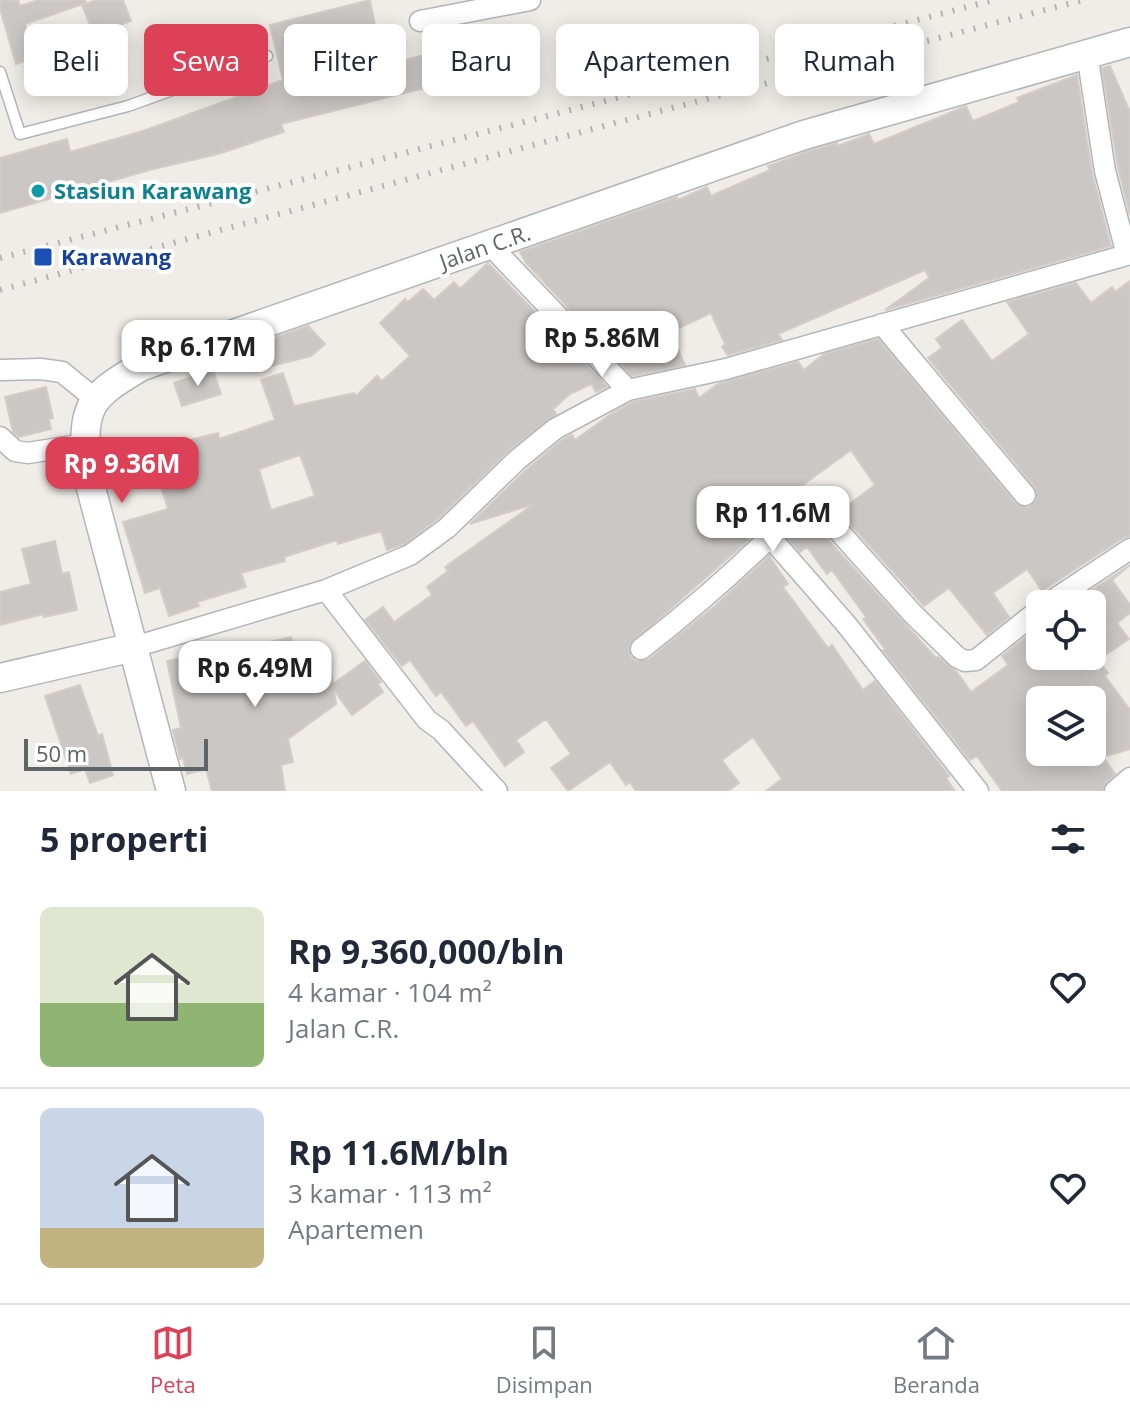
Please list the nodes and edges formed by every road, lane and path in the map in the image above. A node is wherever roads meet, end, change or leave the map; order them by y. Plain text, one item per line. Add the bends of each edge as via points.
1 (530, 0) edge
2 (420, 21) dead end
3 (1130, 42) edge
4 (1087, 53) junction
5 (0, 72) edge
6 (156, 96) edge
7 (6, 112) edge
8 (490, 245) junction
9 (1129, 254) edge
10 (882, 324) junction
11 (0, 370) edge
12 (628, 390) junction
13 (95, 399) junction
14 (0, 437) edge
15 (85, 444) junction
16 (1025, 495) dead end
17 (770, 537) junction
18 (1130, 549) edge
19 (326, 590) junction
20 (1068, 590) edge
21 (1026, 620) edge
22 (134, 647) junction
23 (641, 649) dead end
24 (0, 678) edge
25 (1130, 778) edge
26 (171, 791) edge
27 (497, 791) edge
28 (978, 791) edge
29 (1115, 791) edge

1 - 2 street
3 - 4 street, Jalan C.R.
4 - 8 street, Jalan C.R. via 804,135
4 - 9 street via 1105,171
5 - 7 lane
6 - 7 lane via 20,134
8 - 12 street
8 - 13 street, Jalan C.R. via 142,366
9 - 10 street
10 - 12 street via 726,369
10 - 16 street
11 - 13 street via 62,372
12 - 19 street via 555,429 410,555
13 - 15 street via 85,419
14 - 15 street via 15,451 28,453
15 - 22 street via 91,491
17 - 21 street via 795,507 813,504 912,613 965,661 976,660
17 - 23 street
17 - 28 street
18 - 20 street
19 - 22 street
19 - 27 street via 427,720
22 - 24 street
22 - 26 street
25 - 29 street

